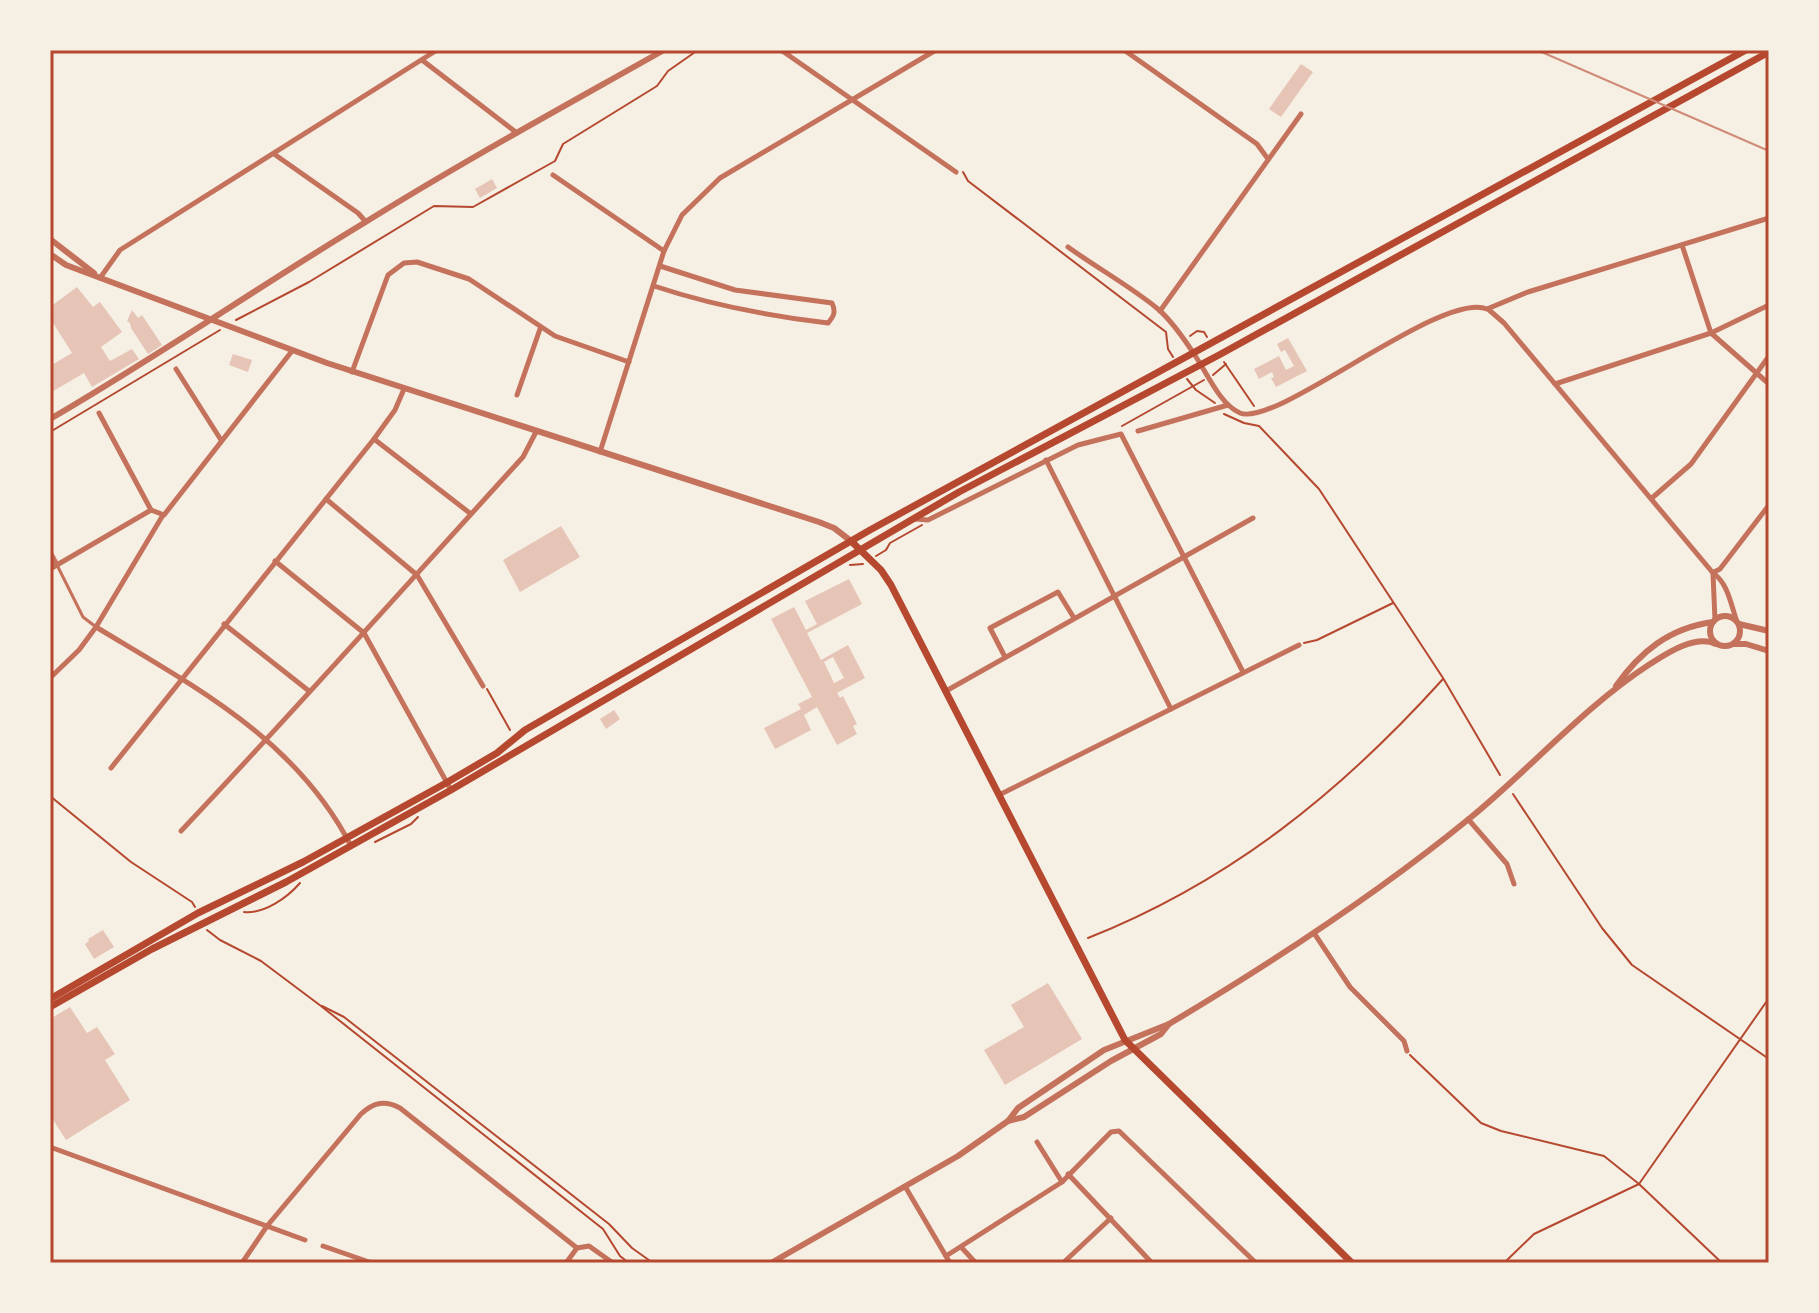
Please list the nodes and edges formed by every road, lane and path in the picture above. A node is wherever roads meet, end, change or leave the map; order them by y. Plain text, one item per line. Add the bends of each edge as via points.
1 (437, 50) edge
2 (664, 50) edge
3 (698, 50) edge
4 (781, 50) edge
5 (936, 50) edge
6 (1124, 50) edge
7 (1746, 50) edge
8 (1769, 52) edge
9 (422, 60) junction
10 (850, 98) junction
11 (1301, 114) dead end
12 (517, 133) junction
13 (274, 154) junction
14 (1268, 159) junction
15 (956, 172) dead end
16 (553, 175) dead end
17 (968, 181) dead end
18 (1769, 218) edge
19 (366, 222) junction
20 (50, 239) edge
21 (1682, 245) junction
22 (1068, 247) dead end
23 (664, 251) junction
24 (50, 254) edge
25 (660, 266) junction
26 (100, 278) junction
27 (654, 286) junction
28 (1769, 305) edge
29 (1487, 309) junction
30 (1160, 311) junction
31 (209, 319) junction
32 (226, 326) junction
33 (540, 329) junction
34 (1711, 333) junction
35 (1168, 349) dead end
36 (292, 351) junction
37 (1194, 354) junction
38 (1769, 356) edge
39 (629, 362) junction
40 (1201, 365) junction
41 (176, 369) dead end
42 (352, 372) junction
43 (1755, 373) junction
44 (1209, 377) junction
45 (1555, 384) junction
46 (1769, 384) edge
47 (404, 389) junction
48 (517, 395) dead end
49 (1228, 405) junction
50 (99, 413) dead end
51 (1259, 413) junction
52 (50, 419) edge
53 (1259, 426) dead end
54 (1138, 431) dead end
55 (50, 432) edge
56 (536, 432) junction
57 (1121, 434) junction
58 (374, 439) junction
59 (221, 440) junction
60 (600, 453) junction
61 (1046, 460) junction
62 (1652, 498) junction
63 (326, 499) junction
64 (1769, 505) edge
65 (151, 510) junction
66 (471, 514) junction
67 (164, 515) junction
68 (1253, 518) dead end
69 (914, 519) junction
70 (928, 520) junction
71 (851, 541) junction
72 (860, 549) junction
73 (886, 550) dead end
74 (50, 552) edge
75 (1184, 557) junction
76 (275, 561) junction
77 (57, 565) junction
78 (50, 569) edge
79 (1713, 573) junction
80 (417, 575) junction
81 (1114, 596) junction
82 (1394, 603) junction
83 (1074, 618) junction
84 (1714, 621) junction
85 (1738, 623) junction
86 (224, 624) junction
87 (96, 627) junction
88 (1769, 631) edge
89 (364, 633) junction
90 (1716, 644) junction
91 (1733, 644) junction
92 (1299, 645) joint
93 (1769, 651) edge
94 (1005, 657) junction
95 (1243, 672) junction
96 (50, 678) edge
97 (181, 678) junction
98 (1443, 678) junction
99 (483, 686) joint
100 (1613, 690) junction
101 (309, 691) junction
102 (946, 691) junction
103 (1171, 709) junction
104 (510, 730) dead end
105 (268, 739) junction
106 (111, 768) dead end
107 (1500, 775) dead end
108 (448, 787) junction
109 (1513, 794) dead end
110 (999, 795) junction
111 (50, 796) edge
112 (1468, 819) junction
113 (181, 831) dead end
114 (346, 838) junction
115 (351, 846) junction
116 (1514, 884) dead end
117 (198, 913) junction
118 (204, 922) junction
119 (1314, 933) junction
120 (1088, 938) dead end
121 (1769, 998) edge
122 (50, 999) edge
123 (321, 1006) junction
124 (50, 1007) edge
125 (1169, 1024) junction
126 (1125, 1040) junction
127 (1740, 1040) junction
128 (1133, 1049) junction
129 (1407, 1051) joint
130 (1769, 1059) edge
131 (1008, 1121) junction
132 (1037, 1142) dead end
133 (50, 1147) edge
134 (1068, 1174) junction
135 (1062, 1182) junction
136 (1639, 1184) junction
137 (906, 1188) junction
138 (1111, 1218) junction
139 (267, 1226) junction
140 (305, 1240) dead end
141 (323, 1246) dead end
142 (961, 1247) junction
143 (577, 1248) junction
144 (946, 1256) junction
145 (242, 1263) edge
146 (372, 1263) edge
147 (566, 1263) edge
148 (613, 1263) edge
149 (629, 1263) edge
150 (653, 1263) edge
151 (771, 1263) edge
152 (950, 1263) edge
153 (968, 1263) edge
154 (975, 1263) edge
155 (1063, 1263) edge
156 (1152, 1263) edge
157 (1256, 1263) edge
158 (1352, 1263) edge
159 (1504, 1263) edge
160 (1722, 1263) edge

1 - 9 street
2 - 12 street
3 - 32 path via 668,71 657,86 563,144 555,161 473,207 434,206
4 - 10 street
5 - 10 street
6 - 14 street via 1257,144
7 - 37 main road
8 - 40 main road
9 - 12 street
9 - 13 street
10 - 15 street
10 - 23 street via 720,178 682,215
11 - 14 street
12 - 19 street
13 - 19 street
13 - 26 street via 120,250
14 - 30 street
16 - 23 street
17 - 35 path via 1166,332
18 - 21 street
19 - 31 street
20 - 26 street
21 - 29 street
21 - 34 street
22 - 30 street
23 - 25 street
24 - 26 street
25 - 27 street
25 - 27 street via 735,290 832,303 834,316 828,323 764,316
26 - 31 street
27 - 39 street
28 - 34 street
29 - 45 street
29 - 51 street via 1473,306 1444,316
30 - 37 street
31 - 32 street
31 - 52 street
32 - 36 street
32 - 55 path
33 - 39 street
33 - 42 street via 469,279 417,262 404,263 388,275
33 - 48 street
34 - 43 street
34 - 45 street
36 - 42 street
36 - 59 street
37 - 40 street
37 - 71 main road
38 - 43 street
39 - 60 street
40 - 44 street
40 - 69 main road
41 - 59 street
42 - 47 street
43 - 46 street
43 - 62 street via 1691,464
44 - 49 street
44 - 51 path via 1226,364
44 - 57 path via 1123,424
45 - 62 street
47 - 56 street
47 - 58 street
49 - 51 street via 1247,415
49 - 54 street
50 - 65 street
53 - 82 path via 1319,489
56 - 60 street
56 - 66 street via 523,457
57 - 61 street
57 - 75 street
58 - 63 street
58 - 66 street
59 - 67 street
60 - 71 street via 819,522
61 - 70 street
61 - 81 street
62 - 79 street
63 - 76 street
63 - 80 street
64 - 79 street
65 - 67 street
65 - 77 street
66 - 80 street
67 - 87 street
68 - 75 street
69 - 70 street
69 - 72 main road
70 - 73 path
71 - 72 main road
71 - 108 main road via 525,730
72 - 102 main road via 891,585
72 - 108 main road
74 - 77 street
75 - 81 street
75 - 95 street
76 - 86 street
76 - 89 street
77 - 78 street
77 - 87 street via 83,617
79 - 84 street
79 - 85 street via 1724,583
80 - 89 street
80 - 99 street
81 - 83 street
81 - 103 street
82 - 92 path
82 - 98 path
83 - 94 street
83 - 94 street via 1058,592 990,628
84 - 85 street via 1729,616
84 - 90 street via 1710,634
84 - 100 street via 1655,644
85 - 88 street
85 - 91 street via 1740,635
86 - 97 street
86 - 101 street
87 - 96 street
87 - 97 street
89 - 101 street
89 - 108 street
90 - 91 street
90 - 100 street via 1695,641
91 - 93 street
92 - 95 street
94 - 102 street
95 - 103 street
97 - 105 street
97 - 106 street
98 - 107 path
98 - 120 path via 1361,765 1295,821 1176,899
99 - 104 path
100 - 112 street
101 - 105 street
102 - 110 main road
103 - 110 street
105 - 113 street
105 - 114 street via 316,792
108 - 114 main road
108 - 115 main road
109 - 127 path via 1632,965
110 - 126 main road
111 - 117 path via 131,862 192,902
112 - 116 street via 1507,864
112 - 119 street
114 - 115 street
114 - 117 main road
115 - 118 main road
117 - 122 main road
118 - 123 path via 220,940 261,961
118 - 124 main road
119 - 125 street
119 - 129 street via 1350,987 1404,1041
121 - 127 path
123 - 149 path via 603,1229
123 - 150 path via 344,1017
125 - 126 street
125 - 128 street
126 - 128 main road
126 - 131 street via 1018,1108
127 - 130 path
127 - 136 path
128 - 131 street via 1024,1117
128 - 158 main road
129 - 136 path via 1481,1123 1604,1156
131 - 137 street
132 - 135 street
133 - 139 street
134 - 135 street
134 - 138 street
134 - 157 street via 1111,1132 1119,1131
135 - 142 street
136 - 159 path via 1534,1234
136 - 160 path
137 - 144 street
137 - 151 street
138 - 155 street
138 - 156 street
139 - 140 street
139 - 143 street via 361,1114 387,1102
139 - 145 street
141 - 146 street
142 - 144 street
142 - 154 street
143 - 147 street
143 - 148 street via 589,1246
144 - 152 street
153 - 154 street

